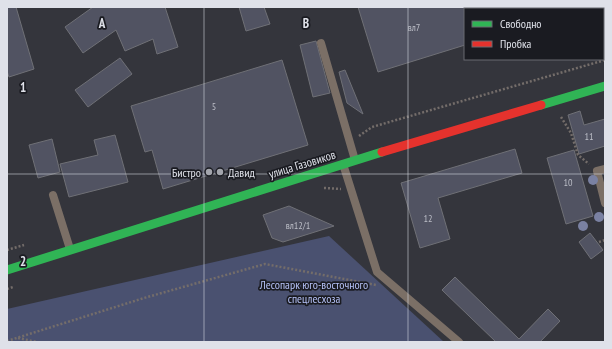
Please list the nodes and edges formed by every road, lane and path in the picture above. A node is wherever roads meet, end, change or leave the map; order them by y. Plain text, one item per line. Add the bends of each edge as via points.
1 (321, 44) dead end
2 (605, 60) edge
3 (605, 86) edge
4 (559, 115) dead end
5 (372, 127) dead end
6 (355, 160) junction
7 (343, 163) junction
8 (601, 170) edge
9 (53, 195) dead end
10 (605, 203) edge
11 (605, 240) edge
12 (599, 242) dead end
13 (70, 249) junction
14 (7, 270) edge
15 (381, 286) dead end
16 (17, 337) junction
17 (7, 341) edge
18 (37, 342) edge
19 (459, 342) edge

1 - 6 lane
2 - 5 path
3 - 6 street, улица Газовиков
4 - 8 path via 571,133 578,155
6 - 7 street, улица Газовиков
7 - 13 street, улица Газовиков
7 - 19 lane via 377,272
8 - 10 lane
9 - 13 lane
11 - 12 path
13 - 14 street, улица Газовиков
15 - 16 path via 265,264
16 - 17 path
16 - 18 path

